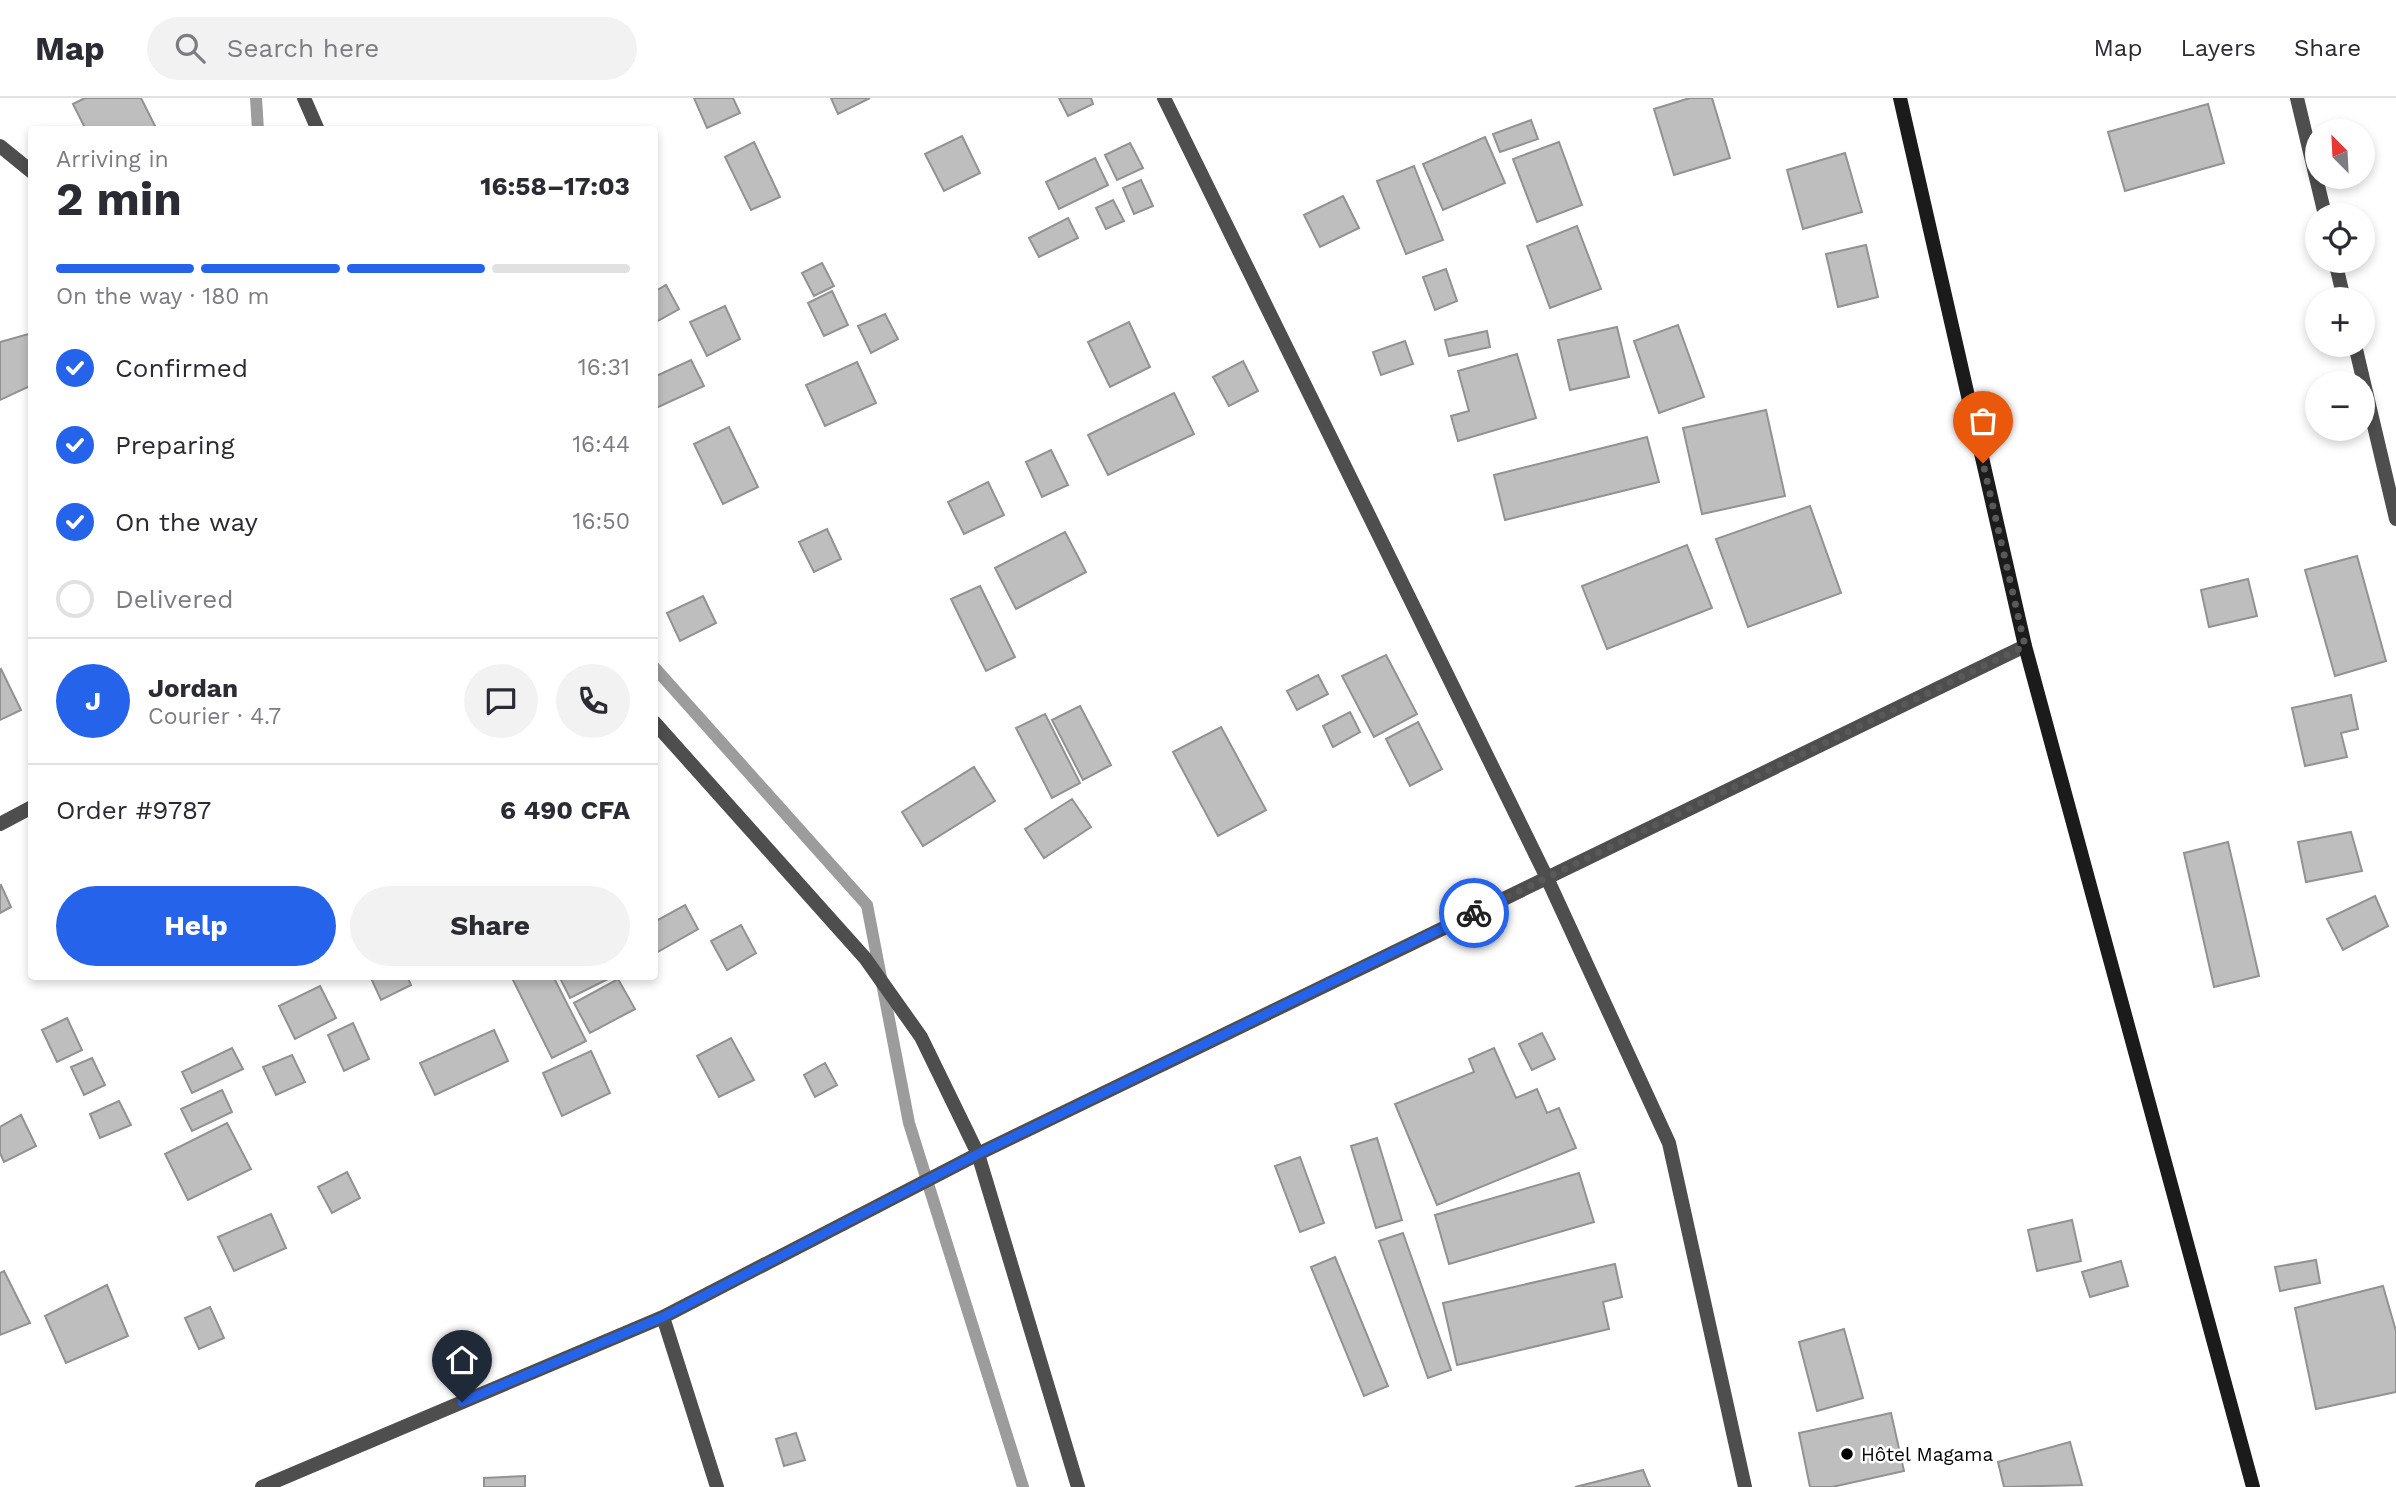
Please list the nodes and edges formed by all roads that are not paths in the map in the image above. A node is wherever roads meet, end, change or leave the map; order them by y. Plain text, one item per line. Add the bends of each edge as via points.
1 (304, 98) edge
2 (1164, 98) edge
3 (1900, 98) edge
4 (2297, 98) edge
5 (316, 126) edge
6 (0, 146) edge
7 (28, 169) edge
8 (2322, 203) edge
9 (2358, 357) edge
10 (2396, 519) edge
11 (2025, 646) junction
12 (658, 726) edge
13 (28, 809) edge
14 (0, 824) edge
15 (1547, 878) junction
16 (978, 1154) junction
17 (663, 1317) junction
18 (262, 1487) edge
19 (717, 1487) edge
20 (1078, 1487) edge
21 (1745, 1487) edge
22 (2253, 1487) edge

1 - 5 street
2 - 15 street
3 - 11 street
4 - 8 street
6 - 7 street
9 - 10 street
11 - 15 street
11 - 22 street
12 - 16 street via 865,958 921,1037
13 - 14 street
15 - 16 street
15 - 21 street via 1669,1143
16 - 17 street
16 - 20 street
17 - 18 street
17 - 19 street

